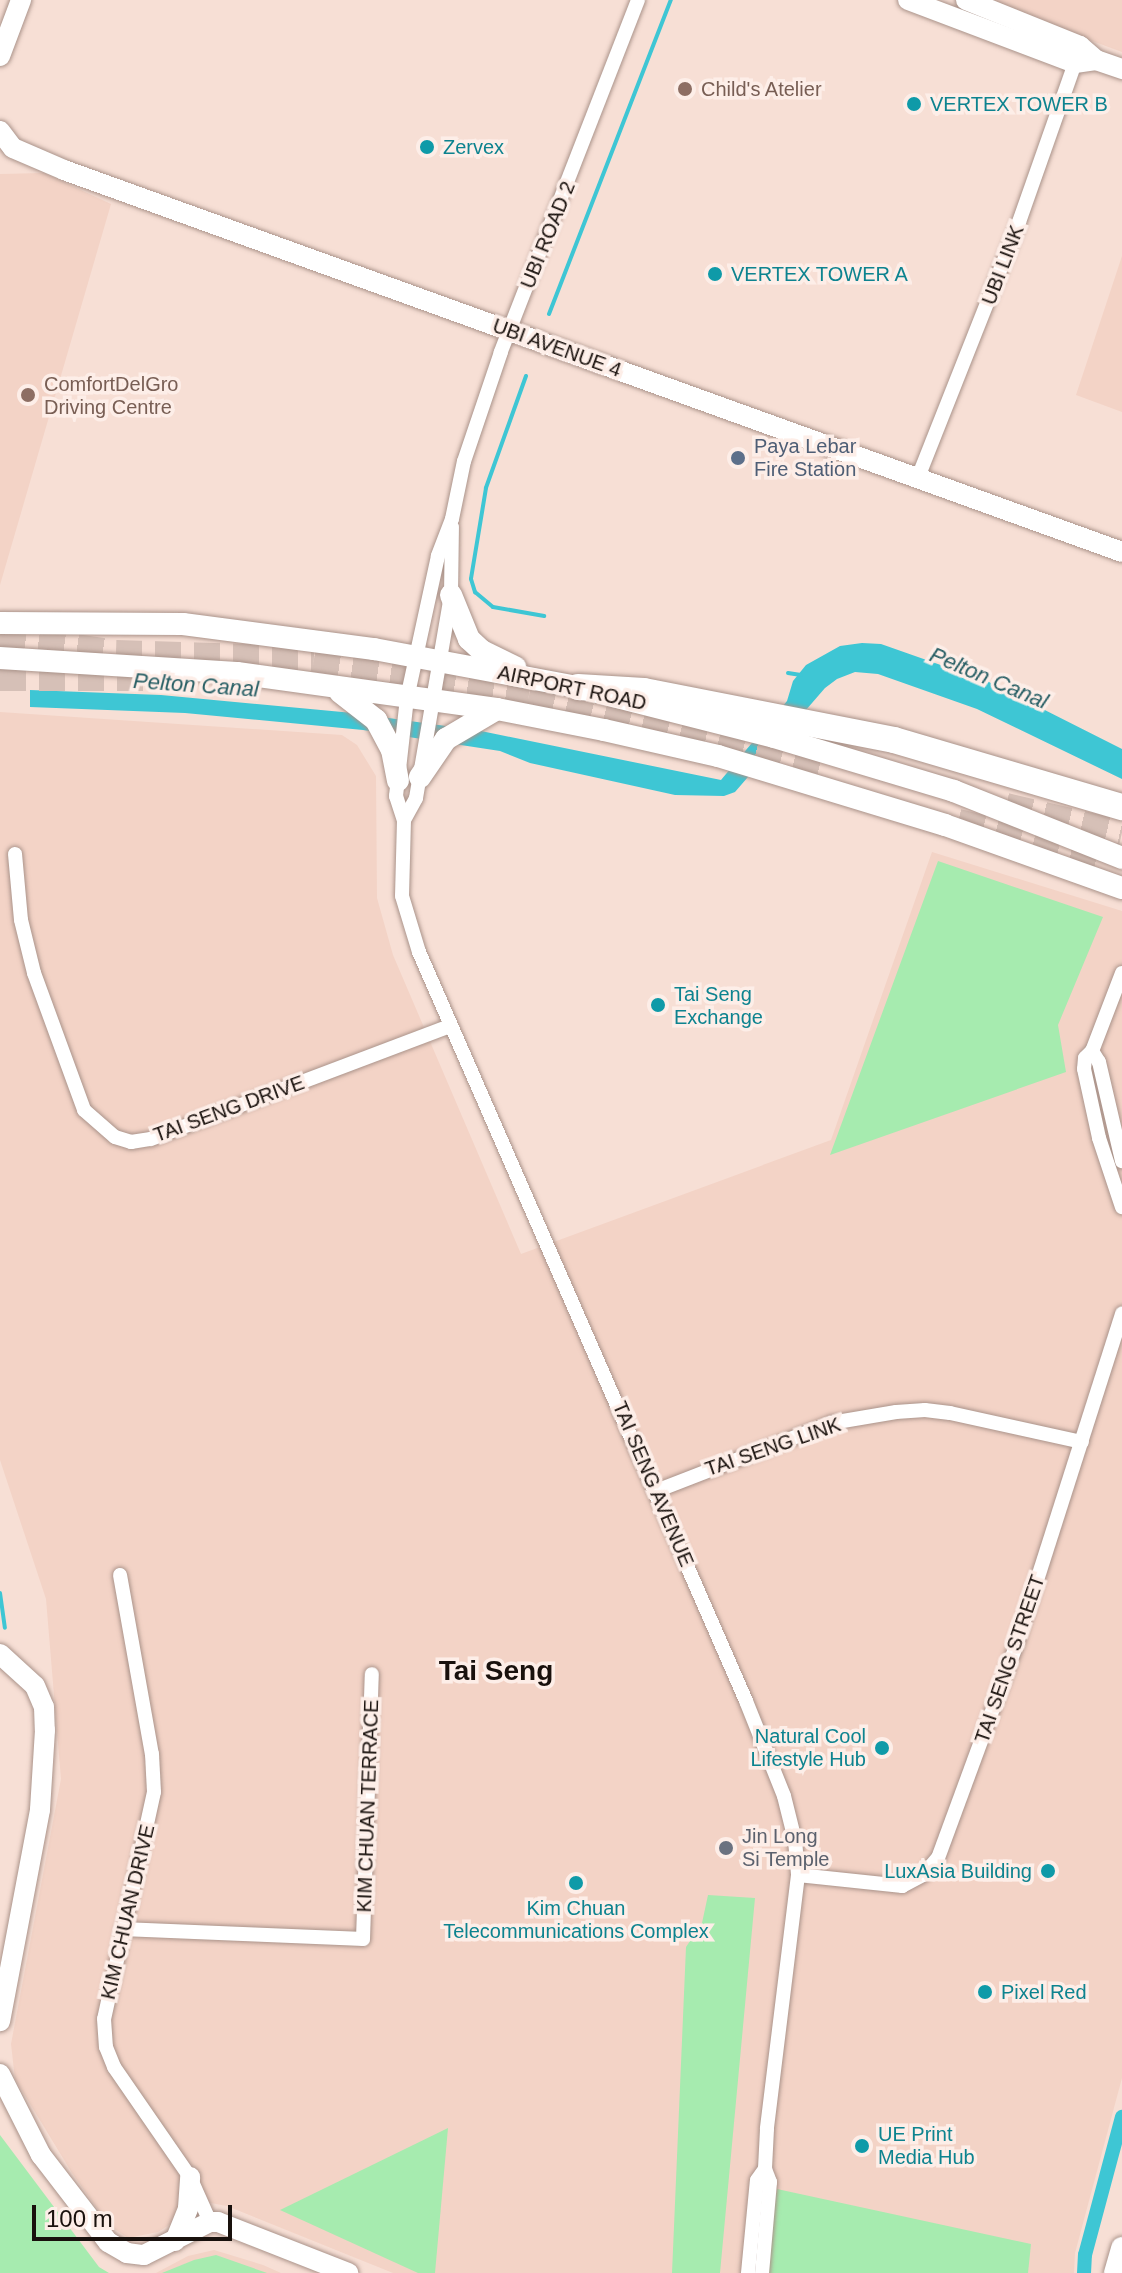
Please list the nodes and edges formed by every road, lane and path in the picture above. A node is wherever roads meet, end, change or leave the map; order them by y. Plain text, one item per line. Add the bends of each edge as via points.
1 (21, 0) edge
2 (638, 0) edge
3 (908, 0) edge
4 (966, 0) edge
5 (0, 56) edge
6 (1084, 57) junction
7 (1122, 69) edge
8 (0, 131) edge
9 (509, 330) junction
10 (917, 480) junction
11 (452, 519) junction
12 (1122, 552) edge
13 (451, 595) junction
14 (0, 623) edge
15 (0, 658) edge
16 (428, 659) junction
17 (91, 661) junction
18 (0, 672) edge
19 (538, 680) junction
20 (330, 686) junction
21 (578, 687) junction
22 (407, 698) junction
23 (431, 701) junction
24 (497, 709) junction
25 (409, 778) junction
26 (1122, 807) edge
27 (404, 820) junction
28 (15, 854) dead end
29 (1122, 858) edge
30 (1122, 888) edge
31 (1122, 973) edge
32 (450, 1026) junction
33 (1092, 1051) junction
34 (1121, 1149) edge
35 (1122, 1207) edge
36 (1122, 1313) edge
37 (1082, 1442) junction
38 (656, 1491) junction
39 (120, 1575) dead end
40 (5, 1665) edge
41 (372, 1674) dead end
42 (798, 1875) junction
43 (123, 1929) junction
44 (0, 2021) edge
45 (0, 2074) edge
46 (765, 2169) junction
47 (190, 2177) junction
48 (210, 2222) junction
49 (175, 2241) junction
50 (1122, 2248) edge
51 (348, 2273) edge
52 (748, 2273) edge
53 (762, 2273) edge
54 (1115, 2273) edge

1 - 5 street
2 - 9 street, UBI ROAD 2
3 - 6 street
4 - 6 street
6 - 7 street
6 - 10 street, UBI LINK
8 - 9 street, UBI AVENUE 4 via 13,148 28,156
9 - 10 street, UBI AVENUE 4
9 - 11 street, UBI ROAD 2 via 464,461
10 - 12 street, UBI AVENUE 4
11 - 13 street, UBI ROAD 2
11 - 16 street, UBI ROAD 2 via 438,556
13 - 16 street, UBI ROAD 2
13 - 19 main road via 469,639
14 - 16 main road, AIRPORT ROAD via 183,624
15 - 17 main road, AIRPORT ROAD
16 - 19 main road, AIRPORT ROAD
16 - 22 street, UBI ROAD 2
16 - 23 street, UBI ROAD 2
17 - 18 main road, AIRPORT ROAD
17 - 20 main road, AIRPORT ROAD
19 - 21 main road, AIRPORT ROAD
20 - 22 main road, AIRPORT ROAD
20 - 25 main road via 376,720
21 - 26 highway via 644,691 894,740
21 - 29 main road, AIRPORT ROAD via 774,737 954,791
22 - 23 main road, AIRPORT ROAD
22 - 25 street, TAI SENG AVENUE
23 - 24 main road, AIRPORT ROAD
23 - 25 street, TAI SENG AVENUE
24 - 25 main road via 446,739
24 - 30 main road, AIRPORT ROAD via 718,756 945,825
25 - 27 street, TAI SENG AVENUE via 416,798
25 - 27 street, TAI SENG AVENUE via 396,796
27 - 32 street, TAI SENG AVENUE via 402,896
28 - 32 street, TAI SENG DRIVE via 21,920 34,973 84,1110 115,1137 131,1142 151,1139
31 - 33 street
32 - 38 street, TAI SENG AVENUE
33 - 34 street
33 - 35 street via 1085,1058 1084,1080
36 - 37 street, TAI SENG STREET
37 - 38 street, TAI SENG LINK via 950,1413 896,1412 831,1423
37 - 42 street, TAI SENG STREET via 973,1770 938,1858 915,1881 902,1886
38 - 42 street, TAI SENG AVENUE via 784,1796
39 - 43 street, KIM CHUAN DRIVE via 154,1792
40 - 44 street via 30,1679 44,1707 44,1776
41 - 43 street, KIM CHUAN TERRACE via 363,1939
42 - 46 street, TAI SENG AVENUE
43 - 47 street, KIM CHUAN DRIVE via 104,2019 106,2047 114,2067
45 - 49 street via 41,2155 108,2242 144,2255
46 - 52 street, TAI SENG AVENUE via 757,2180
46 - 53 street, TAI SENG AVENUE via 770,2182
47 - 48 street, KIM CHUAN DRIVE
47 - 49 street via 188,2208
48 - 49 street
48 - 51 street via 237,2227
50 - 54 main road

